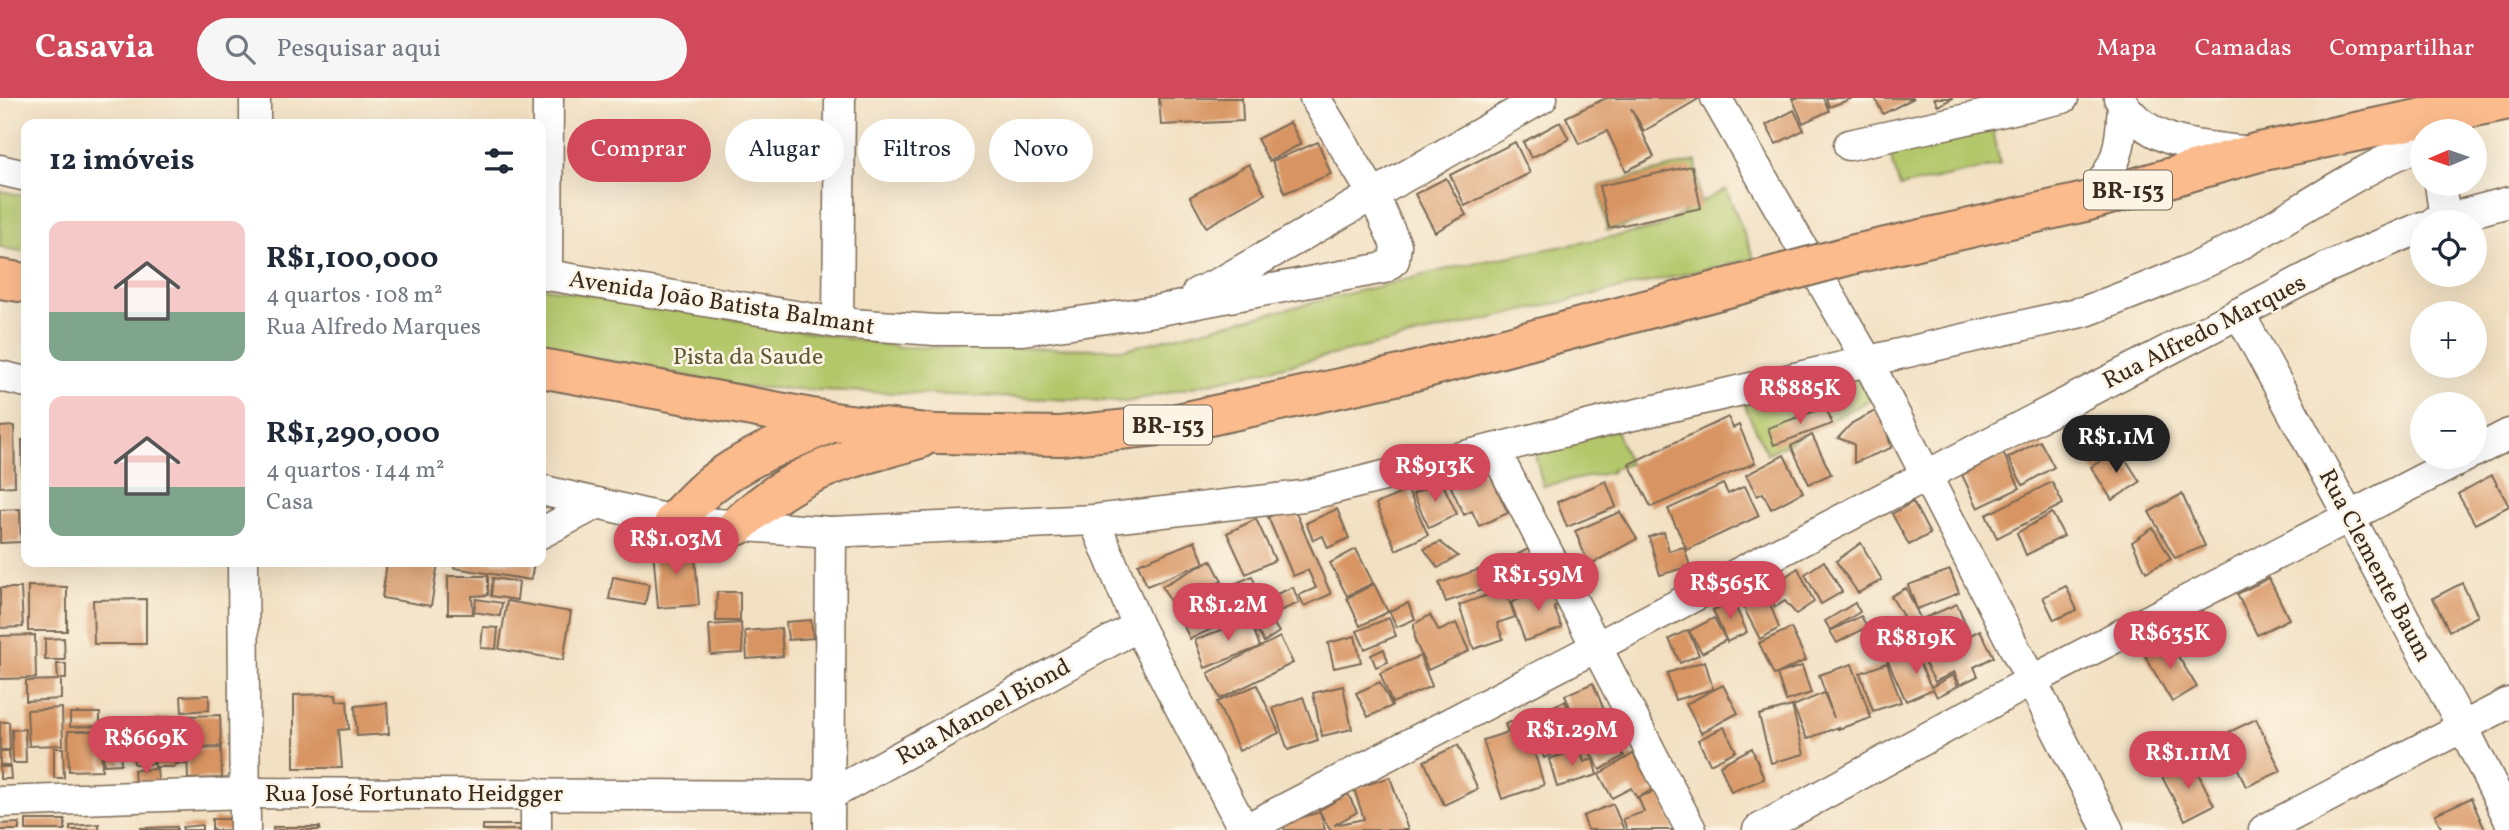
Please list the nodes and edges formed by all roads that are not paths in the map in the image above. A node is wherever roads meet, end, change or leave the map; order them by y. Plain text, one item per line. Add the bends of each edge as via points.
1 (255, 98) edge
2 (548, 98) edge
3 (840, 98) edge
4 (1315, 98) edge
5 (1542, 98) edge
6 (1716, 98) edge
7 (2063, 98) edge
8 (2121, 100) edge
9 (2499, 103) edge
10 (255, 119) edge
11 (2470, 119) edge
12 (1849, 145) dead end
13 (2410, 149) edge
14 (2259, 152) junction
15 (0, 170) edge
16 (21, 175) edge
17 (546, 186) edge
18 (1373, 194) junction
19 (2085, 202) junction
20 (2509, 202) edge
21 (2480, 210) edge
22 (2410, 233) edge
23 (1798, 269) junction
24 (546, 274) edge
25 (0, 279) edge
26 (21, 282) edge
27 (1155, 311) junction
28 (2239, 313) junction
29 (838, 323) junction
30 (1868, 362) junction
31 (546, 369) edge
32 (0, 376) edge
33 (21, 381) edge
34 (833, 422) junction
35 (936, 434) junction
36 (2509, 435) edge
37 (2487, 446) edge
38 (1494, 449) junction
39 (2442, 469) edge
40 (1926, 475) junction
41 (546, 491) edge
42 (598, 503) junction
43 (2350, 518) junction
44 (674, 520) junction
45 (1094, 520) junction
46 (737, 526) junction
47 (546, 530) edge
48 (831, 532) junction
49 (243, 567) edge
50 (1138, 626) junction
51 (1597, 646) junction
52 (2031, 681) junction
53 (2509, 703) edge
54 (2463, 727) junction
55 (245, 793) junction
56 (536, 793) junction
57 (828, 796) junction
58 (0, 802) edge
59 (2509, 819) edge
60 (245, 830) edge
61 (536, 830) edge
62 (829, 830) edge
63 (1244, 830) edge
64 (1691, 830) edge
65 (1758, 830) edge
66 (2108, 830) edge
67 (2264, 830) edge

1 - 10 street
2 - 17 street
3 - 29 street
4 - 18 street
5 - 18 street
6 - 23 street
7 - 12 street
8 - 14 street via 2140,121 2168,138 2200,148
8 - 19 street via 2115,163
9 - 11 street
9 - 14 highway, BR-153
13 - 30 street via 2233,248 2099,306
14 - 19 highway, BR-153
15 - 16 street
18 - 27 street via 1221,282
18 - 27 street via 1396,245 1394,260 1384,268
19 - 23 highway, BR-153, bridge
20 - 21 street, Rua Alfredo Marques
22 - 28 street, Rua Alfredo Marques via 2326,268
23 - 30 street
23 - 35 highway, BR-153 via 1400,375 1168,425 1060,436
24 - 29 street, Avenida João Batista Balmant
25 - 26 highway
27 - 29 street, Avenida João Batista Balmant via 1023,330
28 - 40 street, Rua Alfredo Marques
28 - 43 street, Rua Clemente Baum
30 - 38 street
30 - 40 street
31 - 34 highway, BR-153
32 - 33 street
34 - 35 highway, BR-153
34 - 44 highway via 741,464
35 - 46 highway via 811,472 760,504
36 - 37 street
38 - 45 street via 1303,496
38 - 51 street
39 - 43 street
40 - 51 street, Rua Alfredo Marques
40 - 52 street
41 - 42 street
42 - 44 street
42 - 47 street
43 - 52 street
43 - 54 street, Rua Clemente Baum
44 - 46 street
45 - 48 street
45 - 50 street
46 - 48 street
48 - 57 street
49 - 55 street
50 - 57 street, Rua Manoel Biond
50 - 63 street
51 - 63 street, Rua Alfredo Marques
51 - 64 street
52 - 65 street
52 - 66 street
53 - 54 street
54 - 59 street, Rua Clemente Baum
54 - 67 street
55 - 56 street, Rua José Fortunato Heidgger
55 - 58 street, Rua José Fortunato Heidgger
55 - 60 street
56 - 57 street, Rua José Fortunato Heidgger
56 - 61 street
57 - 62 street

